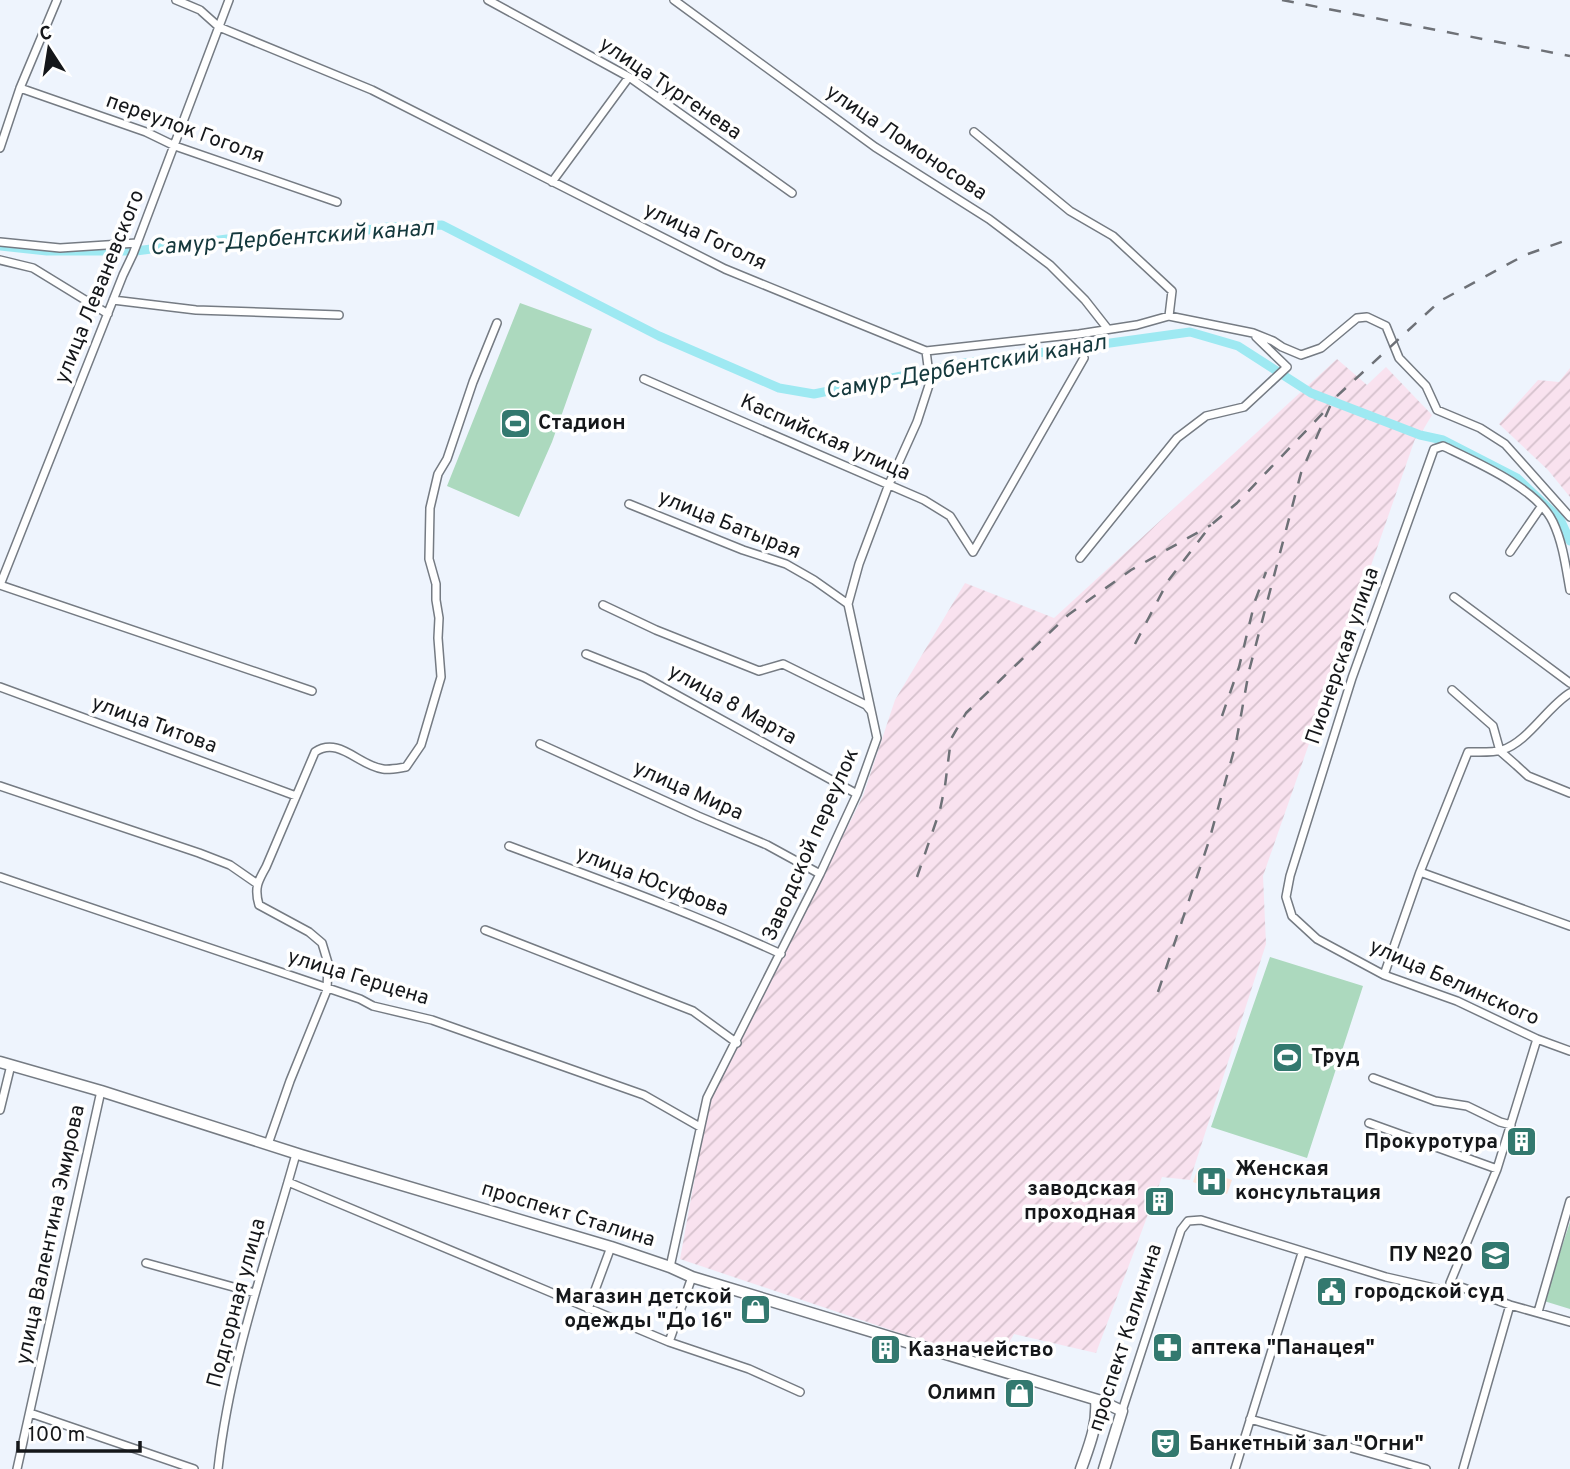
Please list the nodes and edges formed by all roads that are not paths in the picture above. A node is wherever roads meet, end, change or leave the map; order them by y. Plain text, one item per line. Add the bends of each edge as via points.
1 (57, 0) edge
2 (176, 0) edge
3 (229, 0) edge
4 (488, 0) edge
5 (674, 0) edge
6 (219, 27) junction
7 (629, 77) junction
8 (20, 88) junction
9 (974, 132) dead end
10 (175, 146) junction
11 (0, 148) edge
12 (552, 183) junction
13 (792, 193) dead end
14 (337, 202) dead end
15 (0, 242) edge
16 (135, 248) junction
17 (0, 260) edge
18 (113, 300) junction
19 (108, 314) junction
20 (339, 316) dead end
21 (1169, 316) junction
22 (497, 323) dead end
23 (1107, 328) junction
24 (1253, 333) junction
25 (926, 351) junction
26 (1084, 358) dead end
27 (644, 379) dead end
28 (889, 484) junction
29 (629, 504) dead end
30 (1541, 507) junction
31 (1570, 517) edge
32 (1510, 552) dead end
33 (1080, 558) dead end
34 (0, 585) edge
35 (1570, 590) edge
36 (1454, 597) dead end
37 (848, 604) junction
38 (603, 605) dead end
39 (586, 654) dead end
40 (1570, 683) edge
41 (0, 687) edge
42 (1452, 690) dead end
43 (312, 691) dead end
44 (1570, 693) edge
45 (872, 713) junction
46 (540, 744) dead end
47 (1500, 751) junction
48 (0, 786) edge
49 (1570, 793) edge
50 (857, 794) junction
51 (296, 796) junction
52 (509, 846) dead end
53 (1420, 872) junction
54 (820, 874) junction
55 (1290, 876) joint
56 (0, 877) edge
57 (256, 883) junction
58 (1570, 926) edge
59 (485, 930) dead end
60 (781, 954) junction
61 (1384, 975) junction
62 (327, 989) junction
63 (1537, 1039) junction
64 (737, 1043) junction
65 (1570, 1051) edge
66 (0, 1062) edge
67 (11, 1065) junction
68 (1373, 1077) dead end
69 (101, 1091) junction
70 (0, 1110) edge
71 (1369, 1123) dead end
72 (1511, 1125) junction
73 (700, 1127) junction
74 (268, 1144) junction
75 (302, 1155) junction
76 (1497, 1169) junction
77 (288, 1182) junction
78 (1570, 1201) edge
79 (611, 1248) junction
80 (1301, 1253) junction
81 (146, 1263) dead end
82 (670, 1267) junction
83 (692, 1277) junction
84 (1443, 1290) dead end
85 (255, 1293) junction
86 (1510, 1305) junction
87 (588, 1309) junction
88 (1538, 1312) junction
89 (1570, 1322) edge
90 (669, 1342) junction
91 (800, 1392) dead end
92 (1096, 1399) junction
93 (1122, 1411) junction
94 (30, 1413) junction
95 (1250, 1419) junction
96 (1386, 1459) junction
97 (17, 1469) edge
98 (194, 1469) edge
99 (218, 1469) edge
100 (1081, 1469) edge
101 (1104, 1469) edge
102 (1235, 1469) edge
103 (1384, 1469) edge
104 (1426, 1469) edge
105 (1463, 1469) edge

1 - 8 street
2 - 6 street, улица Гоголя via 200,10
3 - 6 street, улица Леваневского
4 - 7 street, улица Тургенева
5 - 23 street, улица Ломоносова via 875,147 989,219 1050,265
6 - 10 street, улица Леваневского
6 - 12 street, улица Гоголя via 372,90
7 - 12 street
7 - 13 street, улица Тургенева
8 - 10 street, переулок Гоголя
8 - 11 street
9 - 21 street via 1070,211 1113,236 1146,265 1172,291
10 - 14 street, переулок Гоголя
10 - 16 street, улица Леваневского
12 - 25 street, улица Гоголя via 725,269
15 - 16 street
16 - 18 street, улица Леваневского
17 - 19 street via 33,268
18 - 19 street, улица Леваневского
18 - 20 street via 196,310
19 - 34 street, улица Леваневского
21 - 23 street, улица Гоголя
21 - 24 street, улица Гоголя
22 - 51 street via 438,474 430,508 429,559 436,584 441,677 421,745 406,767 382,769 324,746 315,752
23 - 25 street, улица Гоголя
24 - 31 street, улица Гоголя via 1301,355 1321,348 1357,318 1367,317 1385,326 1399,358 1426,386 1437,410 1505,444
24 - 33 street via 1287,367 1244,407 1206,416 1177,438
25 - 28 street, Заводской переулок via 930,376 917,422
26 - 28 street, Каспийская улица via 973,552 950,516
27 - 28 street, Каспийская улица
28 - 37 street, Заводской переулок
29 - 37 street, улица Батырая via 786,564
30 - 32 street
30 - 35 street via 1560,542
30 - 55 street, Пионерская улица via 1503,477 1443,446 1434,449 1352,678
34 - 43 street
36 - 40 street
37 - 45 street, Заводской переулок
38 - 45 street via 759,671 783,664 866,705
39 - 50 street, улица 8 Марта via 644,677
41 - 51 street, улица Титова
42 - 47 street via 1493,726
44 - 47 street
45 - 50 street, Заводской переулок via 877,738
46 - 54 street, улица Мира via 767,845
47 - 49 street via 1528,776
47 - 53 street via 1468,752
48 - 57 street via 199,853 230,865
50 - 54 street, Заводской переулок
51 - 57 street
52 - 60 street, улица Юсуфова
53 - 58 street
53 - 61 street
54 - 60 street, Заводской переулок
55 - 61 street, улица Белинского via 1286,897 1292,916 1317,939
56 - 62 street, улица Герцена
57 - 62 street via 259,905 322,943 328,963
59 - 64 street via 693,1011
60 - 64 street, Заводской переулок
61 - 63 street, улица Белинского via 1457,1001
62 - 73 street, улица Герцена via 432,1020 644,1094
62 - 74 street
63 - 65 street, улица Белинского
63 - 72 street
64 - 73 street, Заводской переулок via 707,1098
66 - 67 street, проспект Сталина
67 - 69 street, проспект Сталина
67 - 70 street
68 - 72 street
69 - 74 street, проспект Сталина
69 - 94 street, улица Валентина Эмирова
71 - 76 street
72 - 76 street
73 - 82 street, Заводской переулок
74 - 75 street, проспект Сталина
75 - 77 street, Подгорная улица via 296,1154
75 - 79 street, проспект Сталина
76 - 86 street via 1450,1283
77 - 85 street, Подгорная улица
77 - 87 street
78 - 88 street
79 - 82 street, проспект Сталина
79 - 87 street
80 - 84 street
80 - 93 street, проспект Калинина via 1201,1220 1188,1221 1181,1230
80 - 95 street
81 - 85 street
82 - 83 street, проспект Сталина
83 - 90 street
83 - 92 street, проспект Сталина
85 - 99 street, Подгорная улица via 232,1377
86 - 88 street
86 - 105 street
87 - 90 street
88 - 89 street
90 - 91 street via 749,1368
92 - 93 street, проспект Сталина
92 - 100 street, проспект Калинина via 1098,1415
93 - 101 street, проспект Калинина
94 - 97 street, улица Валентина Эмирова
94 - 98 street
95 - 96 street
95 - 102 street
96 - 103 street
96 - 104 street

